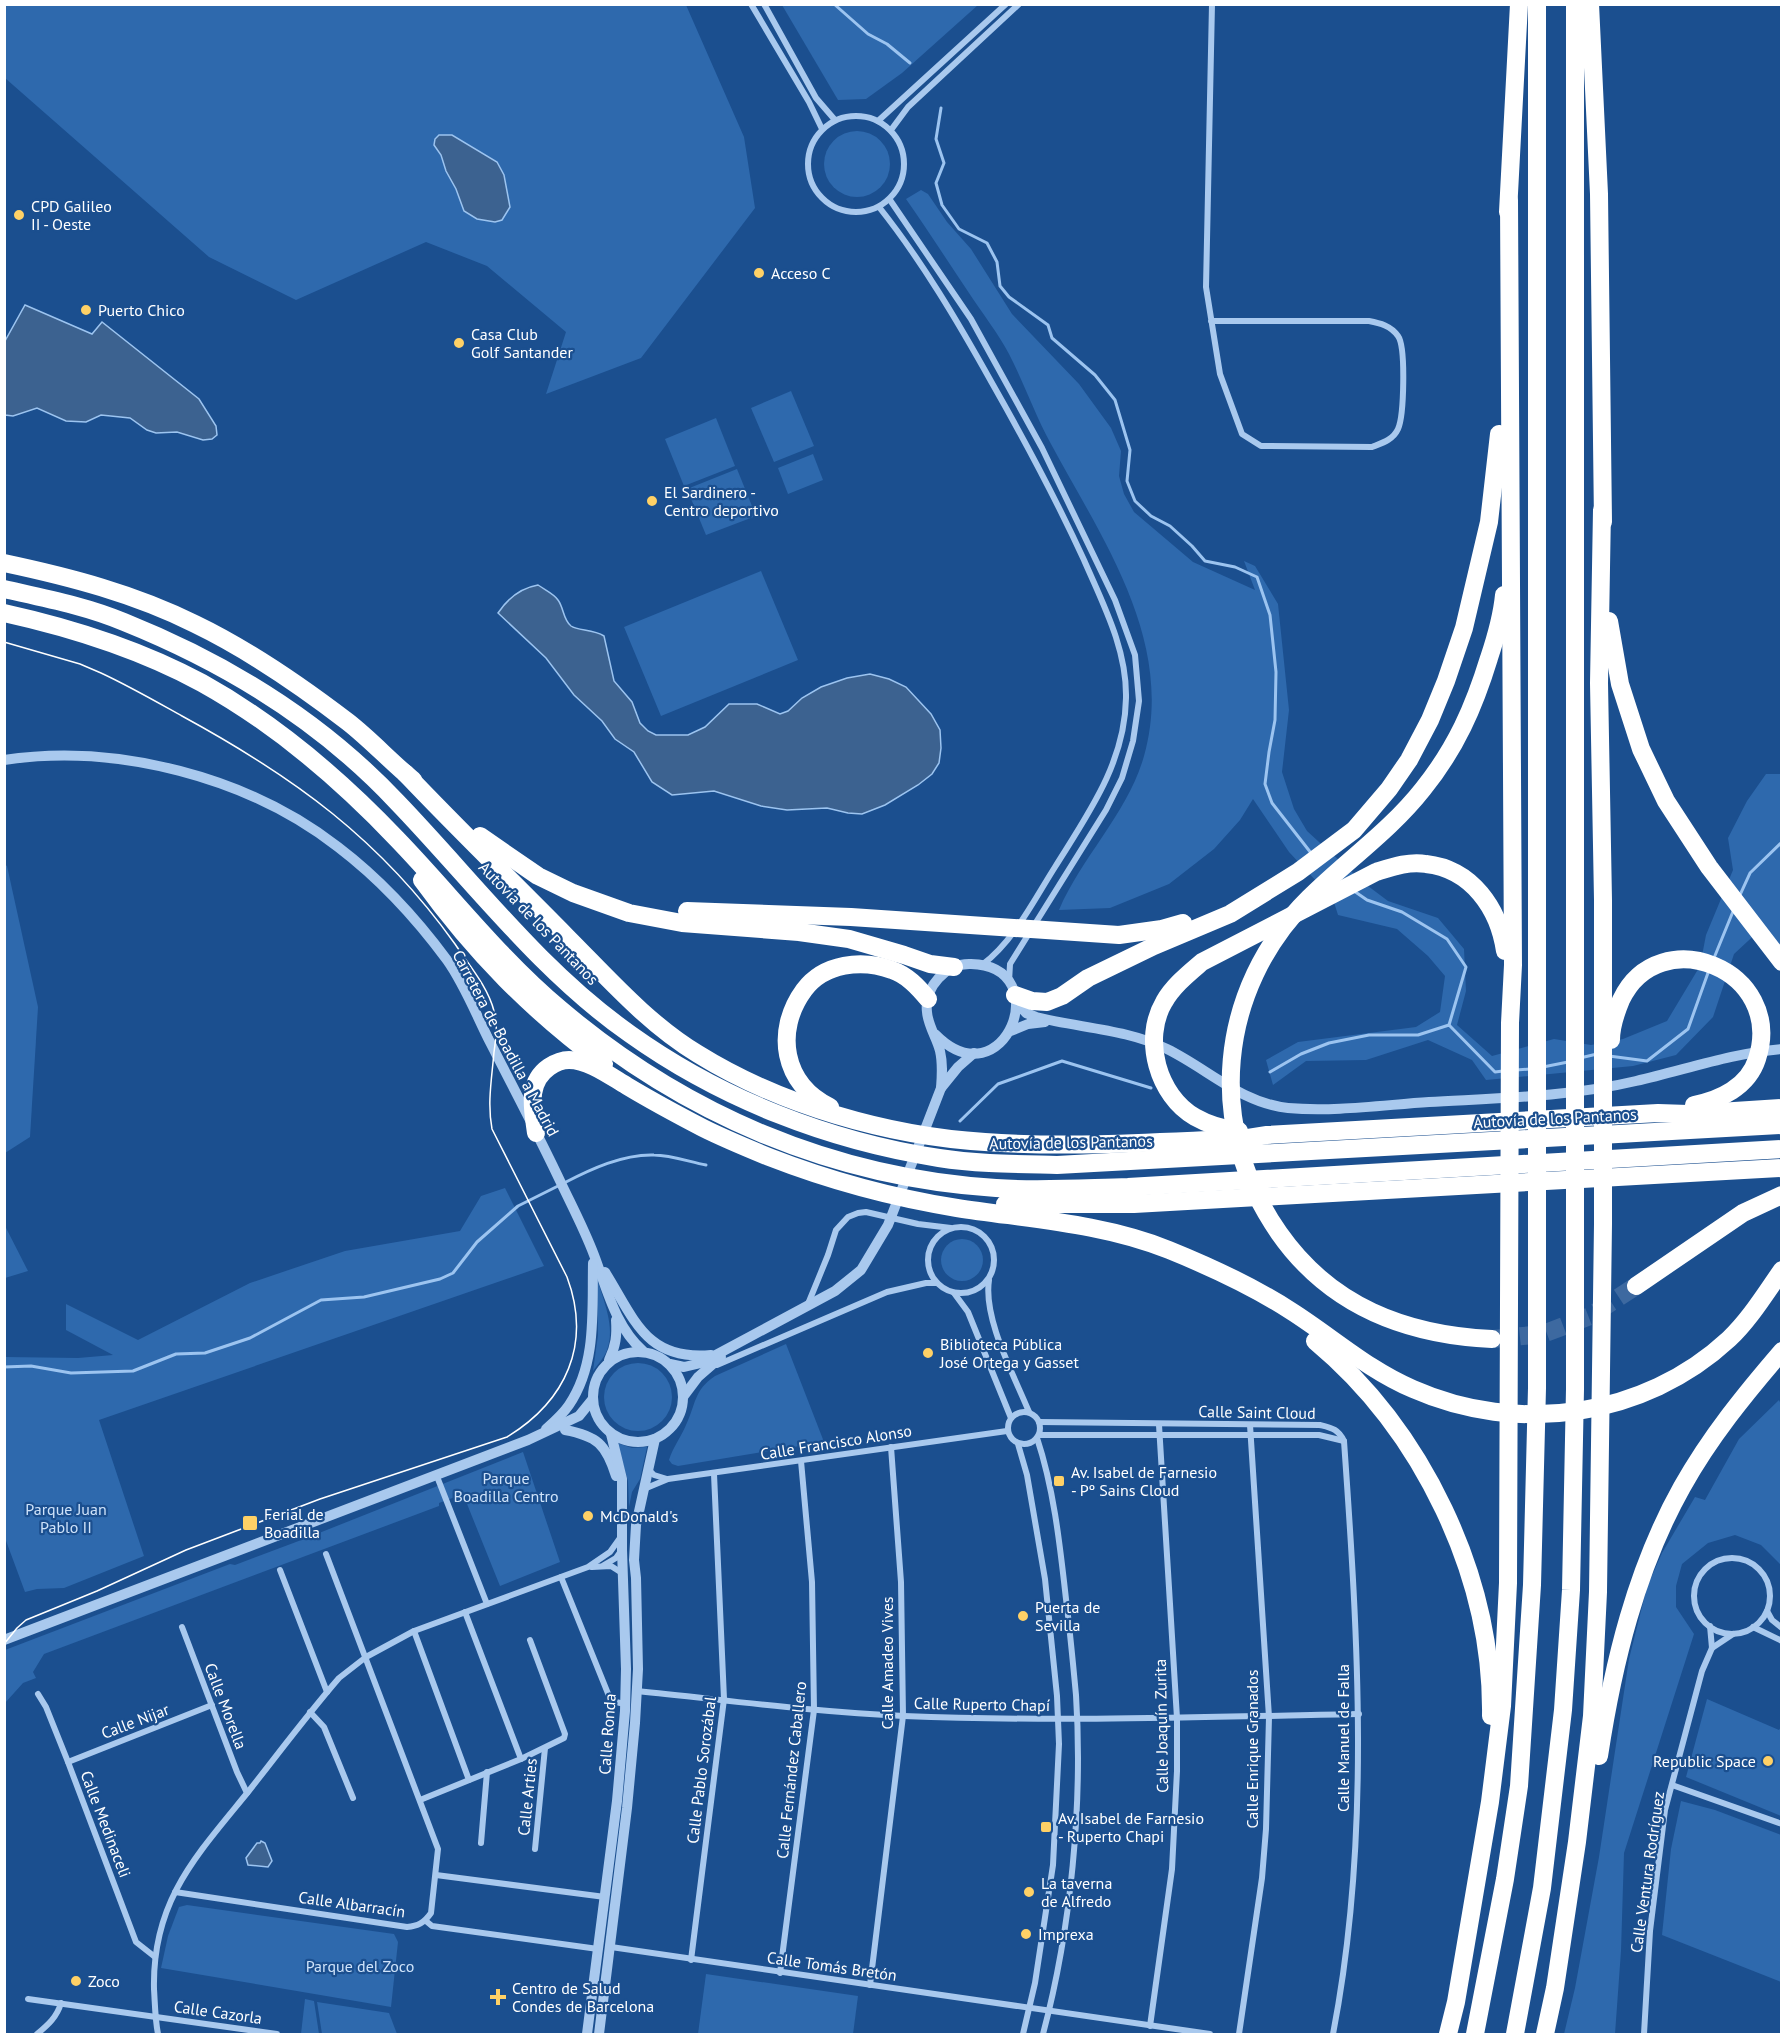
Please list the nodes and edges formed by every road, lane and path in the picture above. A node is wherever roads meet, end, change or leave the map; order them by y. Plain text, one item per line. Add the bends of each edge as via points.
1 (751, 4) edge
2 (764, 4) edge
3 (1006, 4) edge
4 (1019, 4) edge
5 (1212, 4) edge
6 (1519, 4) edge
7 (1537, 4) edge
8 (1575, 4) edge
9 (1590, 4) edge
10 (835, 120) junction
11 (878, 121) junction
12 (822, 129) junction
13 (891, 130) junction
14 (890, 200) junction
15 (1509, 200) junction
16 (879, 207) junction
17 (1211, 321) junction
18 (1602, 510) junction
19 (1510, 545) junction
20 (4, 563) edge
21 (4, 589) edge
22 (4, 613) edge
23 (4, 760) edge
24 (405, 774) junction
25 (394, 836) junction
26 (1709, 867) junction
27 (573, 892) junction
28 (1252, 899) junction
29 (1782, 962) edge
30 (982, 964) junction
31 (954, 967) junction
32 (1782, 978) edge
33 (1013, 993) junction
34 (928, 999) junction
35 (1510, 1001) junction
36 (1055, 1022) junction
37 (1011, 1031) junction
38 (935, 1034) junction
39 (1782, 1049) edge
40 (974, 1053) junction
41 (941, 1088) junction
42 (649, 1098) junction
43 (1782, 1108) edge
44 (1658, 1113) junction
45 (862, 1121) junction
46 (1782, 1125) edge
47 (536, 1133) junction
48 (1267, 1135) junction
49 (1782, 1149) edge
50 (1782, 1168) edge
51 (890, 1193) junction
52 (1782, 1195) edge
53 (1603, 1224) junction
54 (952, 1228) junction
55 (594, 1254) junction
56 (1782, 1270) edge
57 (989, 1279) junction
58 (937, 1283) junction
59 (1245, 1286) junction
60 (1636, 1286) tunnel mouth
61 (953, 1292) junction
62 (807, 1306) junction
63 (615, 1311) junction
64 (1492, 1339) tunnel mouth
65 (737, 1344) junction
66 (1782, 1351) edge
67 (643, 1352) junction
68 (714, 1355) junction
69 (608, 1362) junction
70 (670, 1364) junction
71 (705, 1370) junction
72 (683, 1397) junction
73 (592, 1400) junction
74 (1029, 1412) junction
75 (1011, 1418) junction
76 (1039, 1422) junction
77 (1159, 1425) junction
78 (1250, 1425) junction
79 (603, 1426) junction
80 (565, 1430) junction
81 (1007, 1431) junction
82 (542, 1434) junction
83 (611, 1434) junction
84 (1159, 1435) junction
85 (1251, 1435) junction
86 (1038, 1436) junction
87 (656, 1439) junction
88 (1344, 1441) junction
89 (1018, 1444) junction
90 (891, 1447) junction
91 (801, 1461) junction
92 (648, 1468) junction
93 (436, 1474) junction
94 (714, 1474) junction
95 (668, 1479) junction
96 (643, 1489) junction
97 (622, 1497) junction
98 (621, 1536) junction
99 (622, 1550) junction
100 (326, 1554) dead end
101 (603, 1565) junction
102 (588, 1567) junction
103 (280, 1570) dead end
104 (623, 1574) junction
105 (561, 1577) junction
106 (487, 1604) junction
107 (1767, 1611) junction
108 (465, 1612) junction
109 (1710, 1626) junction
110 (182, 1627) dead end
111 (1753, 1627) junction
112 (1782, 1628) edge
113 (414, 1631) junction
114 (1733, 1634) junction
115 (4, 1640) edge
116 (530, 1640) dead end
117 (1782, 1641) edge
118 (1712, 1648) junction
119 (366, 1657) junction
120 (637, 1691) junction
121 (327, 1692) junction
122 (38, 1695) dead end
123 (724, 1700) junction
124 (625, 1704) junction
125 (212, 1705) junction
126 (814, 1710) junction
127 (310, 1712) junction
128 (1359, 1714) junction
129 (903, 1716) junction
130 (1269, 1717) junction
131 (1177, 1718) junction
132 (1058, 1719) junction
133 (1077, 1720) junction
134 (545, 1748) junction
135 (521, 1759) junction
136 (68, 1762) junction
137 (487, 1772) junction
138 (469, 1780) junction
139 (1672, 1785) junction
140 (247, 1793) junction
141 (353, 1798) dead end
142 (420, 1800) junction
143 (1490, 1802) junction
144 (1782, 1824) edge
145 (480, 1843) dead end
146 (535, 1849) dead end
147 (436, 1875) junction
148 (176, 1892) junction
149 (606, 1897) junction
150 (426, 1921) junction
151 (611, 1947) junction
152 (598, 1949) junction
153 (155, 1957) junction
154 (691, 1960) junction
155 (780, 1973) junction
156 (870, 1985) junction
157 (1556, 1988) junction
158 (592, 1995) junction
159 (604, 1996) junction
160 (28, 1998) dead end
161 (61, 2003) junction
162 (1029, 2008) junction
163 (1049, 2011) junction
164 (155, 2016) junction
165 (1150, 2026) junction
166 (37, 2034) edge
167 (158, 2034) edge
168 (277, 2034) edge
169 (587, 2034) edge
170 (599, 2034) edge
171 (1023, 2034) edge
172 (1043, 2034) edge
173 (1210, 2034) edge
174 (1239, 2034) edge
175 (1333, 2034) edge
176 (1448, 2034) edge
177 (1475, 2034) edge
178 (1515, 2034) edge
179 (1545, 2034) edge
180 (1644, 2034) edge

1 - 12 street
2 - 10 street via 816,98
3 - 11 street
4 - 13 street via 908,107
5 - 17 street via 1206,287
6 - 15 highway
7 - 177 highway via 1538,1388 1532,1585 1519,1786 1506,1879
8 - 178 highway via 1575,1389 1571,1590 1563,1710 1542,1888
9 - 18 highway via 1599,194
10 - 11 street via 863,116
10 - 12 street
11 - 13 street
12 - 16 street via 810,148 808,166 820,196 846,211 866,212
13 - 14 street via 903,148 905,167 900,187
14 - 16 street
14 - 33 street via 971,319 1042,448 1115,600 1135,655 1138,701 1133,741 1122,778 1010,964
15 - 19 highway
15 - 28 highway via 1503,264 1501,401 1489,522 1464,628 1446,681 1409,760 1354,830 1298,872
16 - 30 street via 965,334 1021,433 1104,605 1122,656 1126,697 1123,737 1111,772 1096,803 1035,899 998,953
17 - 17 street via 1220,374 1242,434 1250,441 1261,446 1372,447 1389,441 1398,430 1403,409 1402,351 1398,336 1385,324
18 - 26 highway via 1609,626 1620,684 1641,749 1666,801
18 - 53 highway via 1599,683
19 - 35 highway
19 - 64 highway via 1495,640 1464,728 1407,809 1308,899 1282,929 1248,987 1234,1035 1230,1087 1233,1121 1247,1174 1291,1251 1314,1274 1367,1310 1397,1323 1428,1332
20 - 24 highway via 130,596 195,624 254,657 350,723
21 - 46 highway, Autovía de los Pantanos via 122,621 240,676 292,711 355,762 395,799 528,945 630,1035 750,1103 814,1128 939,1158 1057,1165
22 - 25 highway via 44,621 117,645 203,684 315,761
23 - 47 street, Carretera de Boadilla a Madrid via 30,756 116,758 196,774 254,797 337,846 383,884 449,962
24 - 27 highway via 499,851
24 - 45 highway via 643,1012 696,1053 747,1082 838,1117
25 - 42 highway via 445,912 500,975 546,1019
25 - 49 highway via 511,963 617,1054 668,1088 739,1125 810,1153 864,1167 937,1182 1061,1189
26 - 29 highway
26 - 32 highway
27 - 28 highway via 661,910 851,917 1119,935 1162,929
27 - 31 highway via 629,913 682,923 849,939 930,964
28 - 33 highway via 1230,914 1154,946 1047,1002
30 - 31 street
30 - 33 street via 992,968
31 - 34 street via 933,986
33 - 36 street via 1026,1013
33 - 37 street via 1016,1018
34 - 38 street via 929,1023
34 - 45 highway via 893,970 869,964 847,964 831,970 804,989 793,1010 787,1039 790,1068 823,1103
35 - 48 highway via 1498,920 1478,890 1444,868 1426,863 1376,872 1202,962 1162,1004 1154,1030 1155,1059 1173,1099 1193,1116 1217,1128
35 - 143 highway via 1508,1583 1502,1706
36 - 37 street via 1037,1022
36 - 39 street via 1125,1034 1167,1049 1227,1087 1288,1108 1592,1090 1723,1057
37 - 40 street via 988,1050
38 - 40 street via 945,1045
38 - 41 street via 943,1065
40 - 41 street
41 - 62 street via 878,1244 850,1281
42 - 47 highway via 586,1064 563,1060 541,1073 535,1084 532,1098
42 - 51 highway via 748,1149 832,1179
43 - 44 highway
44 - 48 highway
44 - 53 highway via 1714,1101 1742,1083 1755,1065 1763,1043 1762,1020 1755,999 1742,982 1704,962 1656,964 1636,978 1617,1010 1611,1032 1610,1190
45 - 48 highway via 937,1137 1028,1145 1179,1142
47 - 55 street, Carretera de Boadilla a Madrid
50 - 51 highway via 1134,1204 1015,1205
51 - 59 highway via 1151,1242
52 - 60 highway via 1743,1213
53 - 157 highway via 1599,1592 1592,1716
54 - 57 street via 970,1228 986,1237 994,1253
54 - 58 street via 938,1237 929,1251 929,1268
54 - 62 street via 866,1212 848,1217 836,1230
55 - 63 street, Carretera de Boadilla a Madrid
55 - 68 street via 648,1338 678,1355
55 - 82 street via 592,1335 587,1365 568,1406
56 - 59 highway via 1752,1314 1727,1340 1694,1365 1638,1395 1590,1410 1546,1415 1455,1406 1410,1388
57 - 61 street via 968,1293
57 - 74 street via 989,1310
58 - 61 street
58 - 71 street via 887,1292
59 - 143 highway via 1331,1354 1379,1405 1416,1456 1456,1536 1476,1594 1486,1653 1491,1705
61 - 75 street via 968,1312
62 - 65 street
63 - 67 street, Carretera de Boadilla a Madrid via 631,1340
63 - 69 street, Carretera de Boadilla a Madrid via 617,1335
65 - 68 street
65 - 71 street
66 - 157 highway via 1737,1403 1681,1488 1634,1601 1617,1656 1582,1873
67 - 69 street via 625,1353
67 - 70 street
68 - 70 street via 684,1367
69 - 73 street via 596,1379
70 - 72 street
71 - 72 street
72 - 87 street via 678,1417
73 - 79 street
73 - 82 street via 579,1416
74 - 75 street via 1019,1412
74 - 76 street
75 - 81 street
76 - 77 street, Calle Saint Cloud
76 - 86 street
77 - 78 street, Calle Saint Cloud
77 - 84 street, Calle Joaquín Zurita
78 - 85 street, Calle Enrique Granados
78 - 88 street, Calle Saint Cloud via 1320,1425 1333,1428
79 - 80 street
79 - 83 street
80 - 82 street
80 - 97 street via 586,1434 602,1445
81 - 89 street
81 - 90 street, Calle Francisco Alonso
82 - 93 street
83 - 87 street via 633,1442
83 - 97 street, Calle Ronda via 622,1479
84 - 85 street, Calle Saint Cloud
84 - 86 street, Calle Saint Cloud
84 - 131 street, Calle Joaquín Zurita
85 - 88 street, Calle Saint Cloud via 1319,1435
85 - 130 street, Calle Enrique Granados
86 - 89 street via 1029,1444
86 - 133 street via 1063,1576
87 - 92 street, Calle Ronda
88 - 128 street, Calle Manuel de Falla
89 - 132 street via 1045,1579
90 - 91 street, Calle Francisco Alonso
90 - 129 street, Calle Amadeo Vives via 901,1582
91 - 94 street, Calle Francisco Alonso
91 - 126 street, Calle Fernández Caballero via 812,1582
92 - 95 street via 654,1475
92 - 96 street, Calle Ronda
93 - 106 street
93 - 115 street
94 - 95 street, Calle Francisco Alonso
94 - 123 street, Calle Pablo Sorozábal
95 - 96 street, Calle Francisco Alonso
96 - 120 street, Calle Ronda via 634,1547
97 - 98 street, Calle Ronda
98 - 99 street, Calle Ronda
98 - 102 street via 610,1552
99 - 101 street
99 - 104 street, Calle Ronda
100 - 119 street, Calle Albarracín
101 - 102 street
101 - 104 street
102 - 105 street
103 - 121 street
104 - 124 street, Calle Ronda
105 - 106 street
105 - 124 street via 611,1701
106 - 108 street
107 - 109 street via 1769,1590 1757,1568 1740,1559 1720,1560 1700,1575 1695,1587 1698,1612
107 - 111 street
107 - 112 street
108 - 113 street
108 - 135 street
109 - 114 street
109 - 118 street, Calle Ventura Rodríguez
110 - 125 street, Calle Morella
111 - 114 street
111 - 117 street
113 - 119 street
113 - 138 street
114 - 118 street
116 - 134 street, Calle Arties via 565,1734
118 - 139 street, Calle Ventura Rodríguez via 1702,1671
119 - 121 street
119 - 142 street, Calle Albarracín
120 - 123 street, Calle Ruperto Chapí
120 - 151 street, Calle Ronda
121 - 127 street
122 - 136 street, Calle Medinaceli
123 - 126 street, Calle Ruperto Chapí
123 - 154 street, Calle Pablo Sorozábal
124 - 149 street, Calle Ronda
125 - 136 street, Calle Nijar
125 - 140 street, Calle Morella
126 - 129 street, Calle Ruperto Chapí
126 - 155 street, Calle Fernández Caballero
127 - 140 street
127 - 141 street via 324,1727
128 - 130 street, Calle Ruperto Chapí
128 - 175 street, Calle Manuel de Falla via 1356,1854
129 - 132 street, Calle Ruperto Chapí
129 - 156 street, Calle Amadeo Vives
130 - 131 street, Calle Ruperto Chapí
130 - 174 street, Calle Enrique Granados via 1262,1878
131 - 133 street, Calle Ruperto Chapí
131 - 165 street, Calle Joaquín Zurita via 1172,1869
132 - 133 street, Calle Ruperto Chapí
132 - 162 street via 1053,1865
133 - 163 street via 1077,1810 1072,1867
134 - 135 street, Calle Arties
134 - 146 street, Calle Arties
135 - 137 street, Calle Arties
136 - 153 street, Calle Medinaceli via 136,1942
137 - 138 street, Calle Arties
137 - 145 street
138 - 142 street, Calle Arties
139 - 144 street
139 - 180 street, Calle Ventura Rodríguez via 1665,1810 1650,1931
140 - 148 street via 202,1847
142 - 147 street, Calle Albarracín via 438,1849
143 - 176 highway
147 - 149 street
147 - 150 street, Calle Albarracín via 431,1913
148 - 150 street, Calle Albarracín via 407,1927
148 - 153 street via 160,1931
149 - 152 street, Calle Ronda
150 - 152 street via 432,1926
151 - 154 street, Calle Tomás Bretón
151 - 159 street, Calle Ronda
152 - 158 street, Calle Ronda
153 - 164 street
154 - 155 street, Calle Tomás Bretón
155 - 156 street, Calle Tomás Bretón
156 - 162 street, Calle Tomás Bretón
157 - 179 highway
158 - 159 street
158 - 169 street, Calle Ronda
159 - 170 street, Calle Ronda
160 - 161 street, Calle Cazorla
161 - 164 street, Calle Cazorla
161 - 166 street via 53,2020
162 - 163 street, Calle Tomás Bretón
162 - 171 street
163 - 165 street, Calle Tomás Bretón
163 - 172 street
164 - 167 street
164 - 168 street, Calle Cazorla
165 - 173 street, Calle Tomás Bretón

